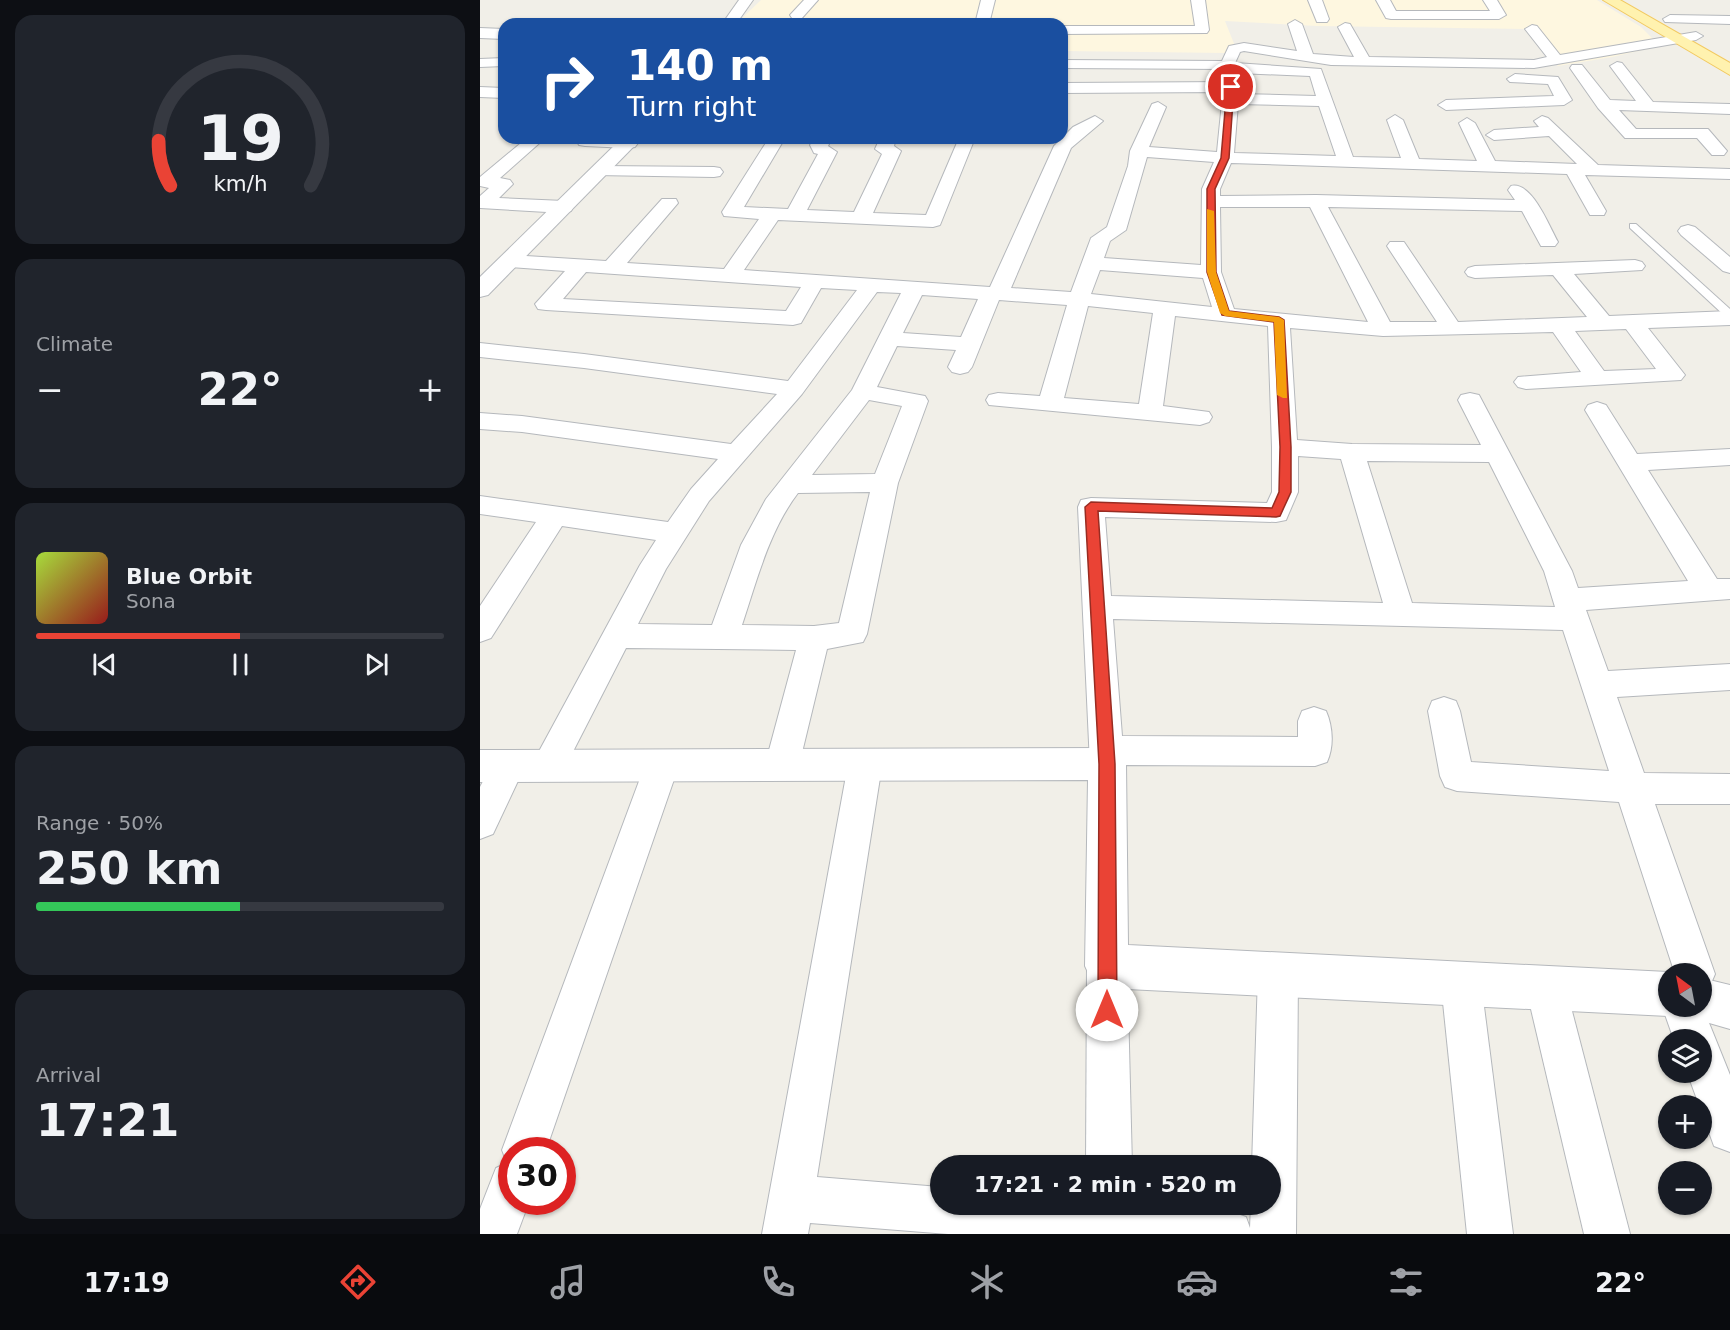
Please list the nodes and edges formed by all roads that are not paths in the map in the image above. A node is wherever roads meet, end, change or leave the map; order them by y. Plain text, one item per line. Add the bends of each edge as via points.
1 (746, 0) edge
2 (811, 0) edge
3 (988, 0) edge
4 (1198, 0) edge
5 (1315, 0) edge
6 (1383, 0) edge
7 (1490, 0) edge
8 (1610, 0) edge
9 (1632, 0) edge
10 (797, 15) dead end
11 (733, 18) edge
12 (984, 18) edge
13 (1322, 19) dead end
14 (1667, 19) junction
15 (1726, 22) edge
16 (1295, 24) dead end
17 (1345, 27) dead end
18 (1532, 29) dead end
19 (1068, 30) edge
20 (1250, 32) dead end
21 (480, 33) edge
22 (498, 34) edge
23 (1696, 36) junction
24 (1676, 38) junction
25 (1547, 48) junction
26 (1256, 49) junction
27 (1495, 49) dead end
28 (1730, 55) edge
29 (1307, 58) junction
30 (1364, 61) junction
31 (1557, 61) junction
32 (480, 63) edge
33 (498, 63) edge
34 (1068, 64) edge
35 (1124, 65) junction
36 (1227, 65) junction
37 (1617, 66) dead end
38 (1577, 68) dead end
39 (1730, 70) edge
40 (1505, 79) dead end
41 (1123, 87) junction
42 (1068, 88) edge
43 (1562, 93) junction
44 (1699, 93) dead end
45 (1230, 99) junction
46 (1600, 100) junction
47 (1325, 101) junction
48 (1446, 105) dead end
49 (1648, 106) junction
50 (1158, 107) dead end
51 (1710, 108) junction
52 (1730, 109) edge
53 (1395, 120) dead end
54 (1467, 123) dead end
55 (1494, 135) dead end
56 (1068, 141) edge
57 (522, 144) edge
58 (627, 144) edge
59 (773, 144) edge
60 (820, 144) edge
61 (886, 144) edge
62 (965, 144) edge
63 (1065, 144) edge
64 (1139, 151) junction
65 (1718, 151) dead end
66 (1225, 158) junction
67 (1346, 161) junction
68 (1412, 163) junction
69 (1494, 165) junction
70 (1572, 168) junction
71 (1592, 168) junction
72 (601, 171) junction
73 (714, 172) dead end
74 (1730, 174) edge
75 (1316, 201) junction
76 (1210, 202) junction
77 (669, 203) dead end
78 (1529, 206) junction
79 (564, 207) junction
80 (1597, 211) dead end
81 (772, 214) junction
82 (795, 214) junction
83 (861, 218) junction
84 (1634, 226) dead end
85 (1688, 231) dead end
86 (1548, 242) dead end
87 (1397, 246) dead end
88 (510, 261) junction
89 (1093, 263) junction
90 (581, 266) junction
91 (1635, 266) dead end
92 (1730, 267) edge
93 (611, 268) junction
94 (1559, 269) junction
95 (1211, 272) junction
96 (1475, 273) dead end
97 (730, 276) junction
98 (814, 282) junction
99 (484, 283) edge
100 (871, 286) junction
101 (914, 288) junction
102 (994, 293) junction
103 (1079, 299) junction
104 (1165, 307) junction
105 (1225, 313) junction
106 (1730, 316) edge
107 (1279, 320) junction
108 (1631, 321) junction
109 (1602, 322) junction
110 (1559, 324) junction
111 (1383, 329) junction
112 (1452, 329) junction
113 (889, 339) junction
114 (969, 344) junction
115 (480, 350) edge
116 (960, 367) dead end
117 (1597, 378) junction
118 (1526, 382) dead end
119 (794, 389) junction
120 (863, 392) junction
121 (998, 400) dead end
122 (1470, 400) dead end
123 (1050, 404) junction
124 (1597, 410) dead end
125 (1150, 412) junction
126 (1200, 417) dead end
127 (480, 421) edge
128 (1285, 447) junction
129 (1352, 452) junction
130 (737, 453) junction
131 (1498, 454) junction
132 (1730, 457) edge
133 (1630, 463) junction
134 (885, 483) junction
135 (791, 484) junction
136 (480, 505) edge
137 (555, 515) junction
138 (675, 533) junction
139 (1720, 589) edge
140 (1098, 608) junction
141 (1572, 609) junction
142 (1401, 615) junction
143 (480, 630) edge
144 (617, 636) junction
145 (723, 637) junction
146 (814, 638) junction
147 (1730, 677) edge
148 (1598, 685) junction
149 (1444, 711) dead end
150 (1314, 721) dead end
151 (1107, 757) junction
152 (549, 765) junction
153 (662, 765) junction
154 (782, 765) junction
155 (865, 765) junction
156 (494, 766) edge
157 (1633, 788) junction
158 (1730, 789) edge
159 (480, 823) edge
160 (1685, 963) edge
161 (1107, 966) junction
162 (1278, 975) junction
163 (1461, 984) junction
164 (1546, 988) junction
165 (1658, 998) edge
166 (1712, 1083) edge
167 (1730, 1130) edge
168 (529, 1137) edge
169 (1109, 1155) edge
170 (501, 1215) edge
171 (949, 1215) edge
172 (1116, 1215) edge
173 (788, 1216) edge
174 (494, 1234) edge
175 (1229, 1234) edge
176 (1273, 1234) edge
177 (1490, 1234) edge
178 (1606, 1234) edge

1 - 11 street
2 - 10 street
3 - 12 street
4 - 19 street via 1202,30
5 - 13 street
6 - 7 street via 1391,15 1499,15
8 - 24 main road
9 - 14 main road
14 - 15 street
14 - 23 main road
16 - 29 street
17 - 30 street
18 - 25 street
20 - 26 street
21 - 22 street
23 - 24 street
23 - 28 main road
24 - 31 street
24 - 39 main road
25 - 27 street
25 - 31 street
26 - 29 street
26 - 36 street via 1234,49
29 - 30 street
30 - 31 street via 1433,56 1534,64
32 - 33 street
34 - 35 street
35 - 36 street
35 - 41 street
36 - 47 street via 1237,69 1316,72
37 - 49 street
38 - 46 street
40 - 43 street via 1553,80
41 - 42 street
41 - 45 street via 1231,87
41 - 56 street via 1114,107 1078,120 1095,121
43 - 46 street
43 - 48 street via 1564,100
44 - 51 street
45 - 47 street
45 - 66 street
46 - 49 street
46 - 65 street via 1631,134 1702,133
47 - 67 street
49 - 51 street
50 - 64 street
51 - 52 street
53 - 68 street
54 - 69 street
55 - 71 street via 1547,126
57 - 79 street via 485,182 504,184 483,203
58 - 72 street
59 - 81 street via 731,212
60 - 82 street via 820,149 828,152
61 - 83 street via 884,149 892,151
62 - 83 street via 933,221
63 - 102 street
64 - 66 street
64 - 89 street via 1116,230 1101,238
66 - 67 street
66 - 76 street via 1211,189
67 - 68 street
68 - 69 street
69 - 70 street
69 - 78 street
70 - 71 street
70 - 80 street
71 - 74 street
72 - 73 street
72 - 79 street
75 - 76 street
75 - 78 street
75 - 111 street
76 - 95 street
77 - 93 street
78 - 86 street
79 - 88 street
81 - 82 street
81 - 97 street
82 - 83 street
84 - 106 lane
85 - 92 street
87 - 112 street
88 - 90 street
88 - 99 street
89 - 95 street
89 - 103 street
90 - 93 street
90 - 98 street via 546,304 793,318
91 - 94 street
93 - 97 street
94 - 96 street
94 - 109 street
95 - 105 street
97 - 98 street
98 - 100 street
100 - 101 street
100 - 119 street
101 - 102 street
101 - 113 street
102 - 103 street
102 - 114 street
103 - 104 street
103 - 123 street
104 - 105 street
104 - 125 street
105 - 107 street
106 - 108 street
107 - 111 street
107 - 128 street
108 - 109 street
108 - 117 street via 1673,375
109 - 110 street
110 - 112 street
110 - 117 street
111 - 112 street
113 - 114 street
113 - 120 street
114 - 116 street
115 - 119 street
117 - 118 street
119 - 130 street
120 - 134 street via 916,401
120 - 135 street
121 - 123 street
122 - 131 street
123 - 125 street
124 - 133 street
125 - 126 street
127 - 130 street
128 - 129 street
128 - 140 street via 1285,492 1276,513 1091,507
129 - 131 street
129 - 142 street
130 - 138 street via 700,495
131 - 141 street via 1558,571
132 - 133 street
133 - 139 street
134 - 135 street
134 - 146 street via 852,634
135 - 145 street via 755,545
136 - 137 street
137 - 138 street
137 - 143 street
138 - 144 street
139 - 141 street
140 - 142 street
140 - 151 street
141 - 142 street
141 - 148 street
144 - 145 street
144 - 152 street
145 - 146 street
146 - 154 street
147 - 148 street
148 - 157 street
149 - 157 street via 1457,776
150 - 151 street via 1315,752
151 - 155 street
151 - 161 street
152 - 153 street
152 - 156 street
153 - 154 street
153 - 168 street
154 - 155 street
155 - 173 street
156 - 159 street
157 - 158 street
157 - 160 street
161 - 162 street
161 - 169 street
162 - 163 street
162 - 176 street
163 - 164 street
163 - 177 street
164 - 165 street
164 - 178 street
166 - 167 street
170 - 174 street
171 - 173 street
172 - 175 street

